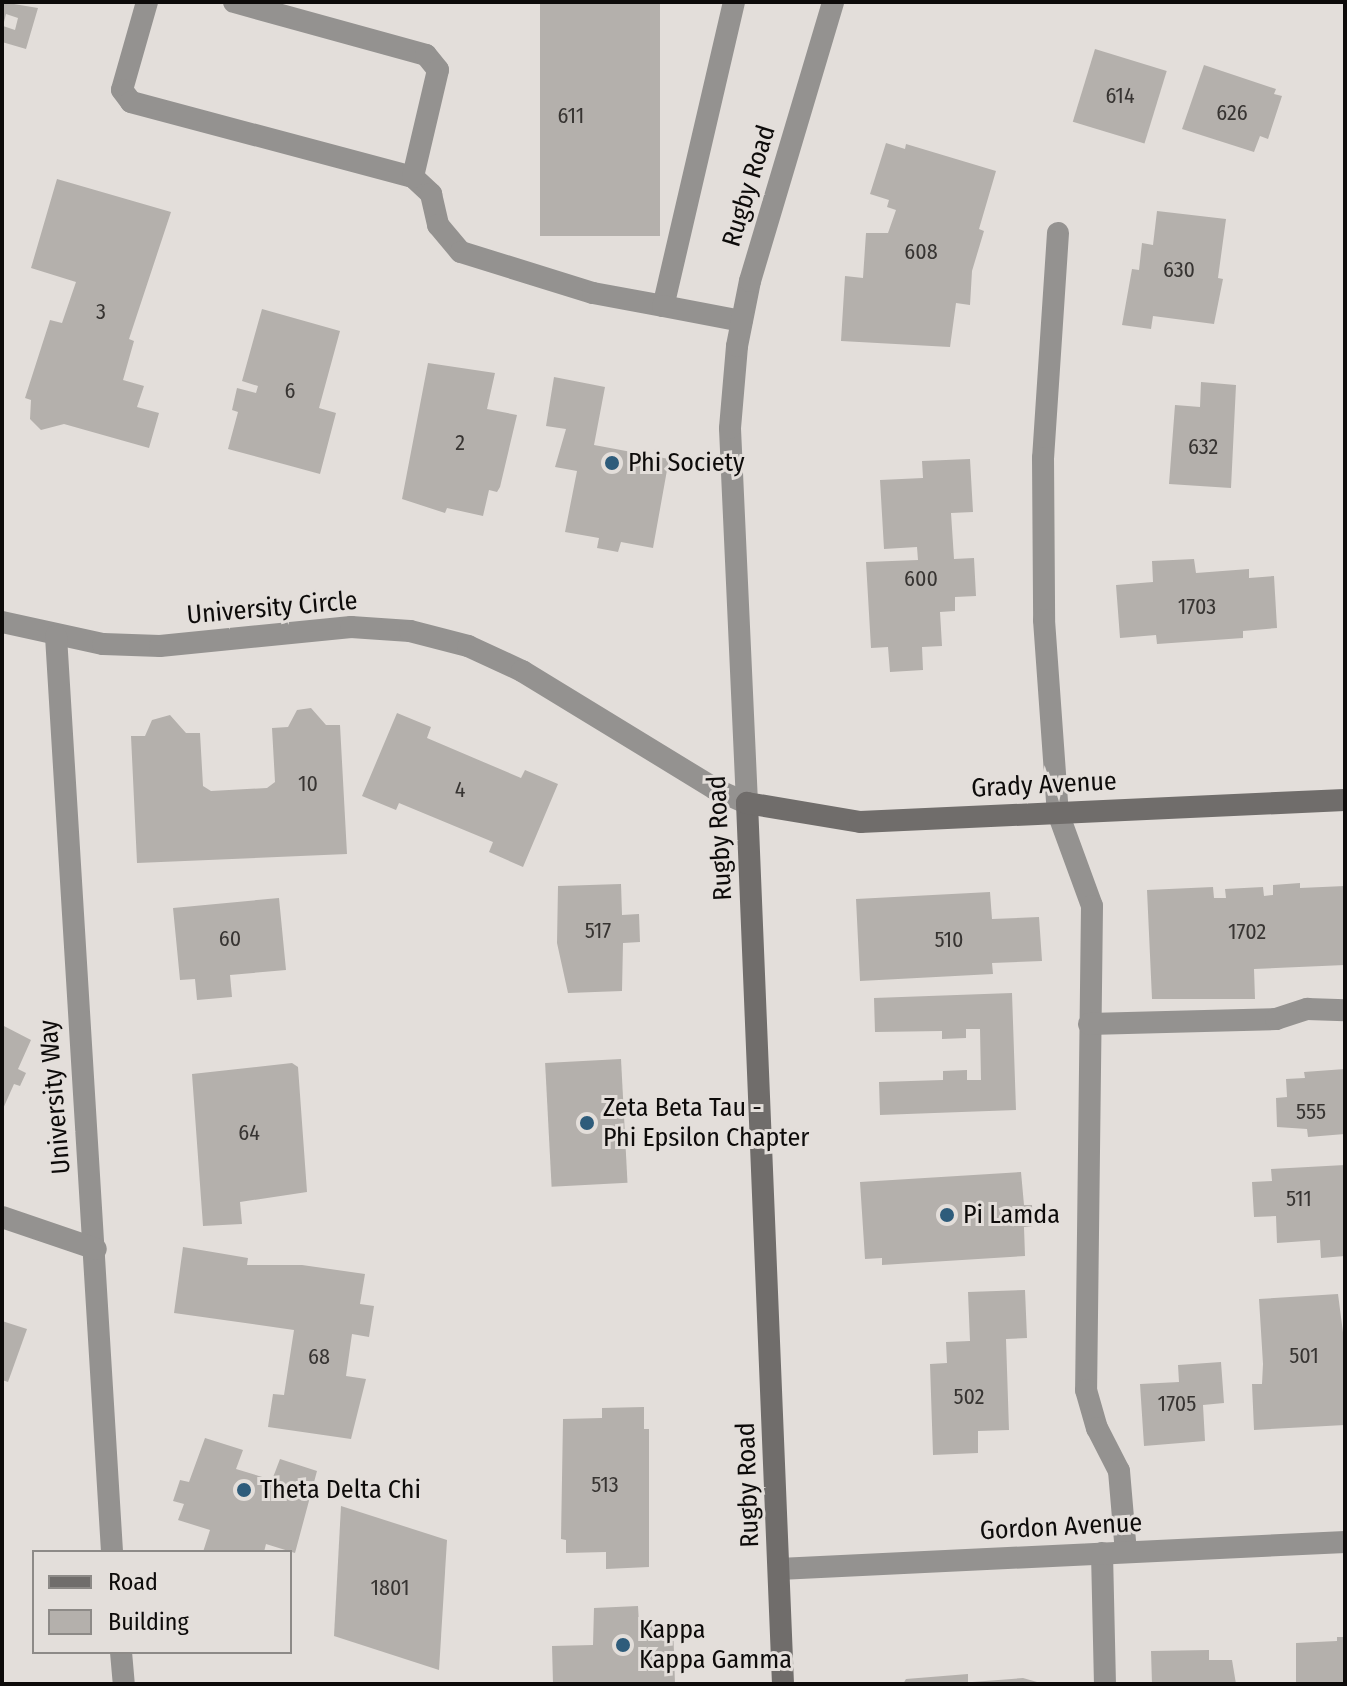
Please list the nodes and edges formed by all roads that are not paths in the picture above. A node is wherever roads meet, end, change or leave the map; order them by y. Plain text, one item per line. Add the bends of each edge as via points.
1 (147, 2) edge
2 (234, 2) edge
3 (734, 2) edge
4 (833, 2) edge
5 (413, 177) junction
6 (1058, 233) dead end
7 (663, 306) junction
8 (742, 321) junction
9 (2, 622) edge
10 (56, 636) junction
11 (1345, 800) edge
12 (747, 803) junction
13 (1058, 813) junction
14 (1345, 1010) edge
15 (1089, 1024) junction
16 (2, 1217) edge
17 (96, 1249) junction
18 (1345, 1542) edge
19 (112, 1550) edge
20 (1126, 1552) junction
21 (1102, 1553) junction
22 (779, 1569) junction
23 (121, 1654) edge
24 (124, 1684) edge
25 (783, 1684) edge
26 (1105, 1684) edge

1 - 5 street via 122,90 131,102
2 - 5 street via 426,55 438,70
3 - 7 street
4 - 8 street, Rugby Road
5 - 7 street via 431,194 438,225 461,252 593,293
6 - 13 street via 1043,458 1044,620
7 - 8 street
8 - 12 street, Rugby Road via 730,428
9 - 10 street, University Circle
10 - 12 street, University Circle via 160,646 351,627 410,631 468,646 522,671
10 - 17 street, University Way via 74,990
11 - 13 main road, Grady Avenue
12 - 13 main road, Grady Avenue via 860,822
12 - 22 main road, Rugby Road
13 - 15 street via 1092,906
14 - 15 street via 1307,1009 1276,1019
15 - 20 street via 1086,1390 1097,1428 1119,1471
16 - 17 street
17 - 19 street, University Way
18 - 20 street, Gordon Avenue
20 - 21 street, Gordon Avenue
21 - 22 street, Gordon Avenue
21 - 26 street
22 - 25 main road, Rugby Road
23 - 24 street

